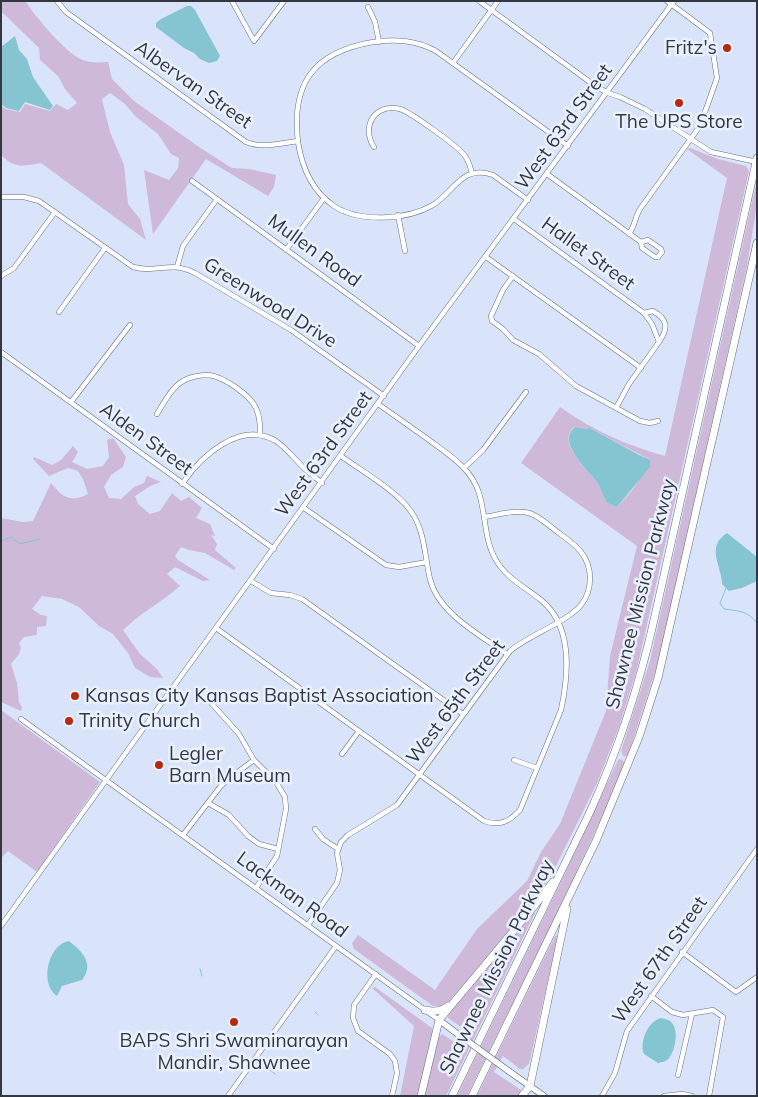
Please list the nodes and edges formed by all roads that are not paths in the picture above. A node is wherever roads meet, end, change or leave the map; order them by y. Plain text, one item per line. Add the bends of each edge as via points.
1 (57, 1) edge
2 (232, 1) edge
3 (284, 1) edge
4 (479, 1) edge
5 (498, 1) edge
6 (666, 1) edge
7 (673, 3) edge
8 (368, 7) dead end
9 (492, 10) junction
10 (379, 42) junction
11 (453, 63) junction
12 (608, 93) junction
13 (298, 140) junction
14 (690, 140) junction
15 (568, 146) junction
16 (374, 147) dead end
17 (756, 161) edge
18 (472, 173) junction
19 (547, 174) junction
20 (192, 181) dead end
21 (1, 197) edge
22 (324, 198) junction
23 (217, 199) junction
24 (528, 200) junction
25 (55, 212) junction
26 (398, 215) junction
27 (514, 219) junction
28 (630, 234) junction
29 (641, 242) junction
30 (757, 243) edge
31 (105, 248) junction
32 (286, 250) junction
33 (405, 251) dead end
34 (486, 257) junction
35 (177, 267) junction
36 (1, 276) edge
37 (513, 276) junction
38 (59, 312) dead end
39 (644, 313) junction
40 (130, 325) dead end
41 (659, 342) junction
42 (419, 346) junction
43 (1, 352) edge
44 (641, 368) junction
45 (526, 392) dead end
46 (384, 396) junction
47 (71, 402) junction
48 (378, 404) junction
49 (616, 408) junction
50 (157, 414) dead end
51 (658, 421) dead end
52 (260, 435) junction
53 (341, 456) junction
54 (464, 468) junction
55 (322, 483) junction
56 (182, 484) junction
57 (304, 508) junction
58 (484, 517) junction
59 (274, 549) junction
60 (427, 562) junction
61 (251, 580) junction
62 (558, 622) junction
63 (216, 628) junction
64 (507, 654) junction
65 (212, 704) dead end
66 (463, 714) junction
67 (22, 719) dead end
68 (359, 731) junction
69 (342, 754) dead end
70 (254, 760) junction
71 (514, 760) dead end
72 (537, 768) junction
73 (420, 775) junction
74 (107, 780) junction
75 (208, 803) junction
76 (315, 829) dead end
77 (183, 835) junction
78 (338, 849) junction
79 (757, 849) edge
80 (278, 850) junction
81 (562, 870) junction
82 (256, 888) junction
83 (570, 896) junction
84 (308, 925) junction
85 (1, 926) edge
86 (336, 946) junction
87 (682, 952) junction
88 (376, 974) junction
89 (757, 977) edge
90 (463, 991) junction
91 (651, 996) junction
92 (425, 1010) junction
93 (692, 1014) junction
94 (439, 1020) junction
95 (678, 1075) dead end
96 (530, 1086) junction
97 (228, 1096) edge
98 (392, 1096) edge
99 (421, 1096) edge
100 (452, 1096) edge
101 (472, 1096) edge
102 (522, 1096) edge
103 (544, 1096) edge
104 (602, 1096) edge
105 (664, 1096) edge
106 (692, 1096) edge
107 (709, 1096) edge

1 - 13 street, Albervan Street via 66,12 246,142 266,146
2 - 3 street via 254,41
4 - 9 street
5 - 9 street
6 - 7 street
7 - 12 street, West 63rd Street
7 - 14 street via 710,33 717,78 700,126
8 - 10 street
9 - 11 street
9 - 12 street
10 - 11 street via 417,43
10 - 13 street via 343,49 324,60 310,75 296,114
11 - 15 street
12 - 14 street via 645,109
12 - 15 street, West 63rd Street
13 - 22 street via 307,176
14 - 17 street via 711,152
14 - 28 street via 640,209
15 - 19 street, West 63rd Street
16 - 18 street via 368,135 373,117 382,110 402,110 460,150
17 - 81 highway, Shawnee Mission Parkway via 645,658 611,764
18 - 24 street, Hallet Street via 493,175
18 - 26 street via 464,176 434,204
19 - 24 street, West 63rd Street
19 - 28 street
20 - 23 street, Mullen Road
21 - 25 street, Greenwood Drive via 31,198
22 - 26 street via 355,215 377,218
22 - 32 street
23 - 32 street, Mullen Road
23 - 35 street via 183,246
24 - 27 street, West 63rd Street
25 - 31 street, Greenwood Drive
25 - 36 street via 14,268
26 - 33 street
27 - 34 street, West 63rd Street
27 - 39 street, Hallet Street
28 - 29 street
29 - 29 street via 642,248 655,257 662,252 648,240
30 - 83 highway, Shawnee Mission Parkway via 658,678 614,802
31 - 35 street, Greenwood Drive via 140,269
31 - 38 street
32 - 42 street, Mullen Road
34 - 37 street
34 - 42 street, West 63rd Street
35 - 46 street, Greenwood Drive via 195,273 268,315
37 - 44 street
37 - 49 street via 498,299 492,321 513,340 539,354 576,386
39 - 41 street, Hallet Street
39 - 41 street, Hallet Street via 654,311 663,320 666,332
40 - 47 street
41 - 44 street, Hallet Street
42 - 46 street, West 63rd Street
43 - 47 street, Alden Street
44 - 49 street, Hallet Street
45 - 54 street via 483,450
46 - 48 street, West 63rd Street
47 - 56 street, Alden Street
48 - 53 street, West 63rd Street
48 - 54 street
49 - 51 street via 640,421
50 - 52 street via 170,393 183,381 209,376 224,381 252,402 258,415
52 - 55 street via 277,442
52 - 56 street via 238,437 208,454
53 - 55 street, West 63rd Street
53 - 60 street via 409,508 421,531
54 - 58 street via 475,484
55 - 57 street, West 63rd Street
56 - 59 street, Alden Street
57 - 59 street, West 63rd Street
57 - 60 street via 386,565 399,567
58 - 62 street via 495,559 508,576 548,607
58 - 62 street, West 65th Street via 529,513 582,553 590,585 581,604
59 - 61 street, West 63rd Street
60 - 64 street via 431,584 441,603
61 - 63 street, West 63rd Street
61 - 66 street via 270,593 302,599
62 - 64 street, West 65th Street
62 - 72 street via 566,648 564,698
63 - 68 street
63 - 74 street, West 63rd Street
64 - 66 street, West 65th Street
65 - 70 street via 239,734
66 - 73 street, West 65th Street
67 - 74 street, Lackman Road
68 - 69 street
68 - 73 street
70 - 75 street via 227,780
70 - 80 street via 276,782 285,797 286,809
71 - 72 street
72 - 73 street via 520,810 512,819 498,824 480,818
73 - 78 street, West 65th Street via 397,805 348,835
74 - 77 street, Lackman Road
74 - 85 street, West 63rd Street
75 - 77 street
75 - 80 street via 233,818 259,844
76 - 78 street
77 - 82 street, Lackman Road
78 - 84 street via 340,870 337,883
79 - 87 street, West 67th Street
80 - 82 street via 273,864
81 - 90 highway
81 - 100 highway, Shawnee Mission Parkway
82 - 84 street, Lackman Road
83 - 96 highway
83 - 101 highway, Shawnee Mission Parkway
84 - 86 street, Lackman Road
86 - 88 street, Lackman Road
86 - 97 street
87 - 89 street via 736,992
87 - 91 street, West 67th Street
88 - 92 street, Lackman Road
88 - 98 street via 354,1004 352,1018 358,1030 396,1061
90 - 92 highway via 444,1009
90 - 94 highway
91 - 93 street via 672,1012
91 - 104 street, West 67th Street via 627,1031 615,1073
92 - 94 street, Lackman Road
93 - 95 street
93 - 107 street via 713,1010 723,1017
94 - 96 main road, Lackman Road, bridge
94 - 99 highway
96 - 102 highway
96 - 103 main road, Lackman Road
105 - 106 street

